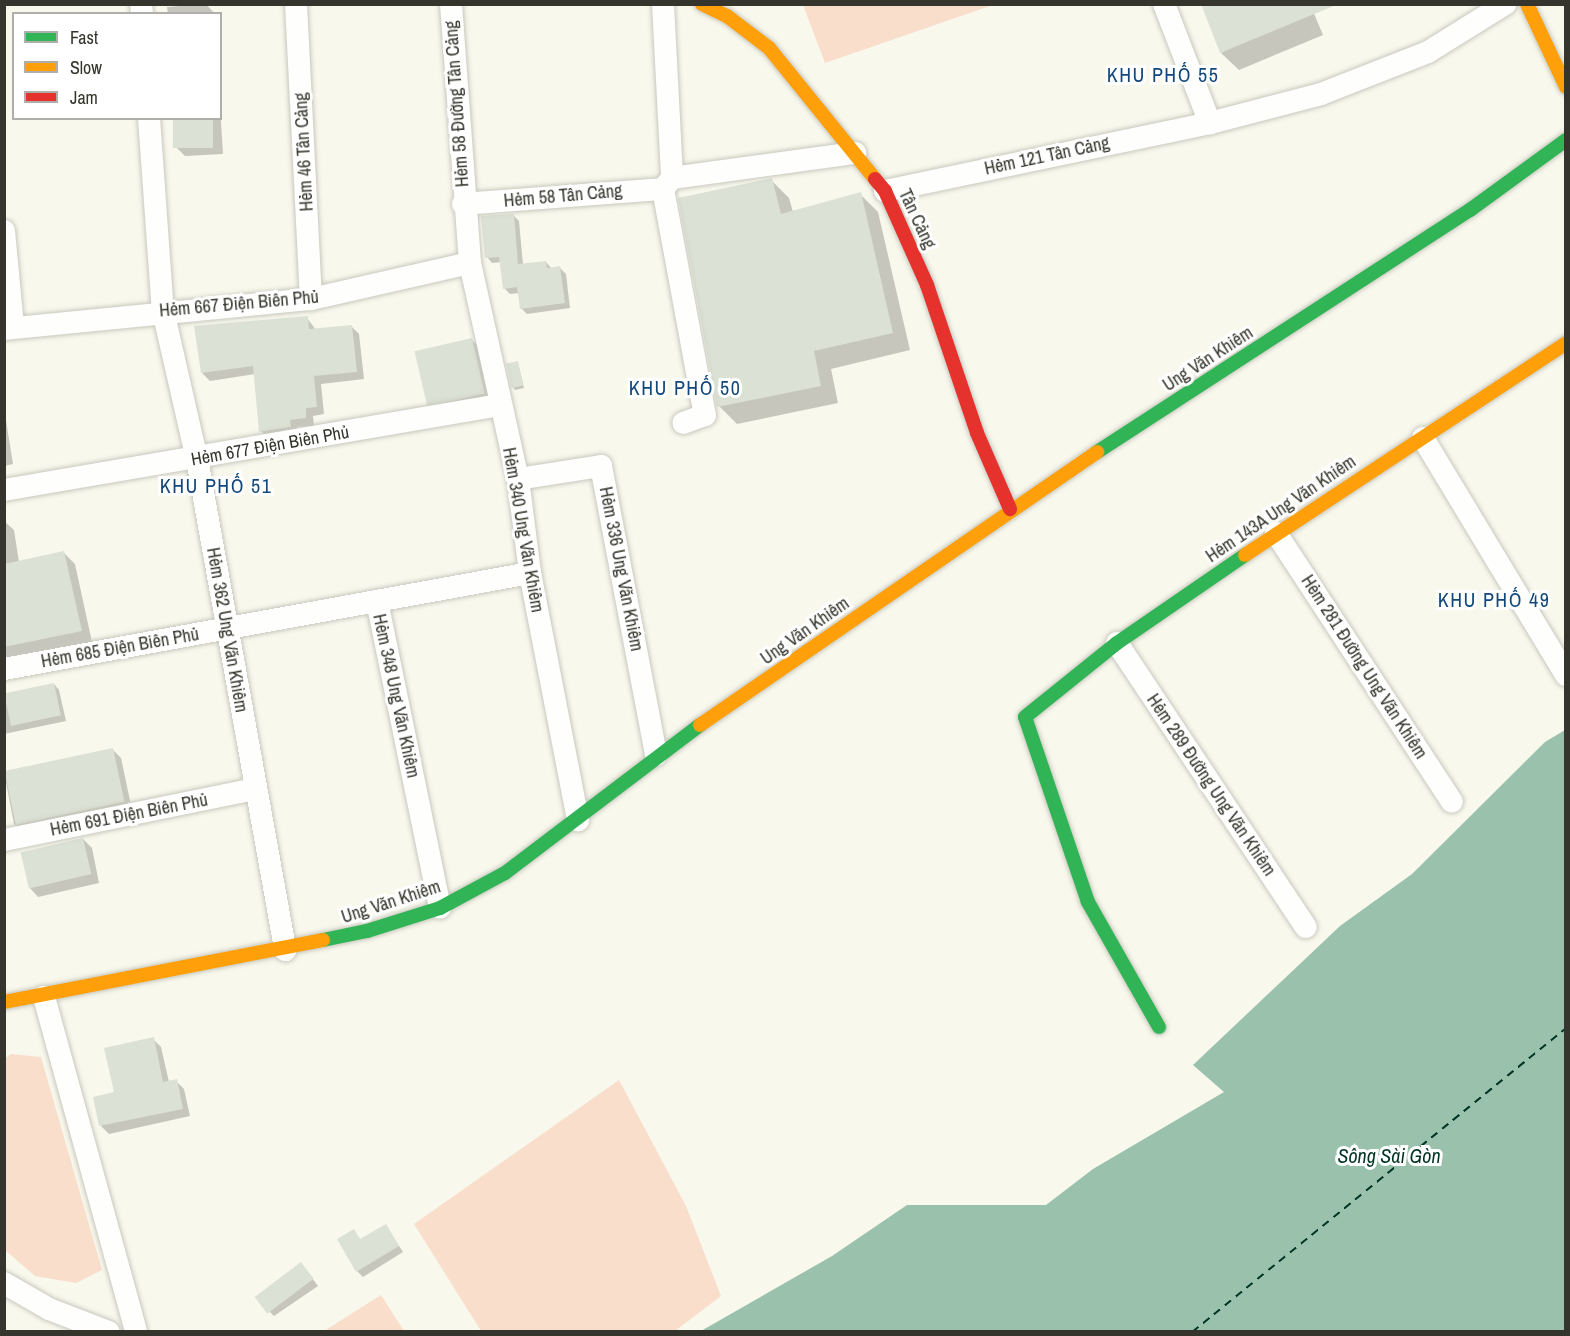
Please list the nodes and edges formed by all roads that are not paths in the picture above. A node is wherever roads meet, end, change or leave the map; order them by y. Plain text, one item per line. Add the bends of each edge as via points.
1 (296, 4) edge
2 (451, 4) edge
3 (663, 4) edge
4 (702, 4) edge
5 (1164, 4) edge
6 (1505, 4) edge
7 (1527, 4) edge
8 (1566, 87) edge
9 (149, 120) edge
10 (1210, 123) junction
11 (1566, 140) edge
12 (855, 153) junction
13 (668, 183) junction
14 (885, 191) junction
15 (463, 204) junction
16 (4, 231) edge
17 (470, 263) junction
18 (311, 299) junction
19 (163, 311) junction
20 (9, 328) edge
21 (1566, 343) edge
22 (499, 405) junction
23 (683, 423) dead end
24 (1423, 438) junction
25 (197, 459) junction
26 (518, 480) junction
27 (4, 490) edge
28 (1010, 509) junction
29 (1276, 533) junction
30 (530, 573) junction
31 (377, 601) junction
32 (228, 628) junction
33 (1117, 643) junction
34 (4, 669) edge
35 (1566, 675) edge
36 (656, 755) junction
37 (255, 789) junction
38 (1452, 802) dead end
39 (578, 820) junction
40 (4, 840) edge
41 (440, 908) junction
42 (1306, 927) dead end
43 (285, 950) junction
44 (44, 997) junction
45 (9, 1002) edge
46 (4, 1014) edge
47 (1159, 1027) dead end
48 (4, 1283) edge
49 (109, 1332) edge
50 (136, 1332) edge

1 - 18 street, Hẻm 46 Tân Cảng
2 - 15 street, Hẻm 58 Đường Tân Cảng
3 - 13 street
4 - 12 main road, Tân Cảng via 727,16 769,48
5 - 10 street
6 - 10 street, Hẻm 121 Tân Cảng via 1428,51 1372,74 1321,94
7 - 8 main road
9 - 19 street, Hẻm 362 Ung Văn Khiêm
10 - 14 street, Hẻm 121 Tân Cảng
11 - 28 main road, Ung Văn Khiêm via 1470,210
12 - 13 street
12 - 14 main road, Tân Cảng
13 - 15 street, Hẻm 58 Tân Cảng
13 - 23 street via 705,416
14 - 28 main road, Tân Cảng via 927,285 977,433
15 - 17 street, Hẻm 340 Ung Văn Khiêm
16 - 20 street
17 - 18 street, Hẻm 667 Điện Biên Phủ
17 - 22 street, Hẻm 340 Ung Văn Khiêm
18 - 19 street, Hẻm 667 Điện Biên Phủ
19 - 20 street, Hẻm 667 Điện Biên Phủ
19 - 25 street, Hẻm 362 Ung Văn Khiêm
21 - 24 main road, Hẻm 143A Ung Văn Khiêm
22 - 25 street, Hẻm 677 Điện Biên Phủ
22 - 26 street, Hẻm 340 Ung Văn Khiêm
24 - 29 main road, Hẻm 143A Ung Văn Khiêm
24 - 35 street
25 - 27 street, Hẻm 677 Điện Biên Phủ
25 - 32 street, Hẻm 362 Ung Văn Khiêm
26 - 30 street, Hẻm 340 Ung Văn Khiêm
26 - 36 street, Hẻm 336 Ung Văn Khiêm via 602,466
28 - 36 main road, Ung Văn Khiêm
29 - 33 main road, Hẻm 143A Ung Văn Khiêm
29 - 38 street, Hẻm 281 Đường Ung Văn Khiêm
30 - 31 street, Hẻm 348 Ung Văn Khiêm
30 - 39 street, Hẻm 340 Ung Văn Khiêm
31 - 32 street, Hẻm 685 Điện Biên Phủ
31 - 41 street, Hẻm 348 Ung Văn Khiêm
32 - 34 street, Hẻm 685 Điện Biên Phủ
32 - 37 street, Hẻm 362 Ung Văn Khiêm
33 - 42 street, Hẻm 289 Đường Ung Văn Khiêm
33 - 47 main road, Hẻm 143A Ung Văn Khiêm via 1025,717 1088,902
36 - 39 main road, Ung Văn Khiêm
37 - 40 street, Hẻm 691 Điện Biên Phủ
37 - 43 street, Hẻm 362 Ung Văn Khiêm
39 - 41 main road, Ung Văn Khiêm via 505,873
41 - 43 main road, Ung Văn Khiêm via 367,931
43 - 44 main road, Ung Văn Khiêm
44 - 45 main road, Ung Văn Khiêm
44 - 50 street
45 - 46 main road
48 - 49 street via 49,1309

